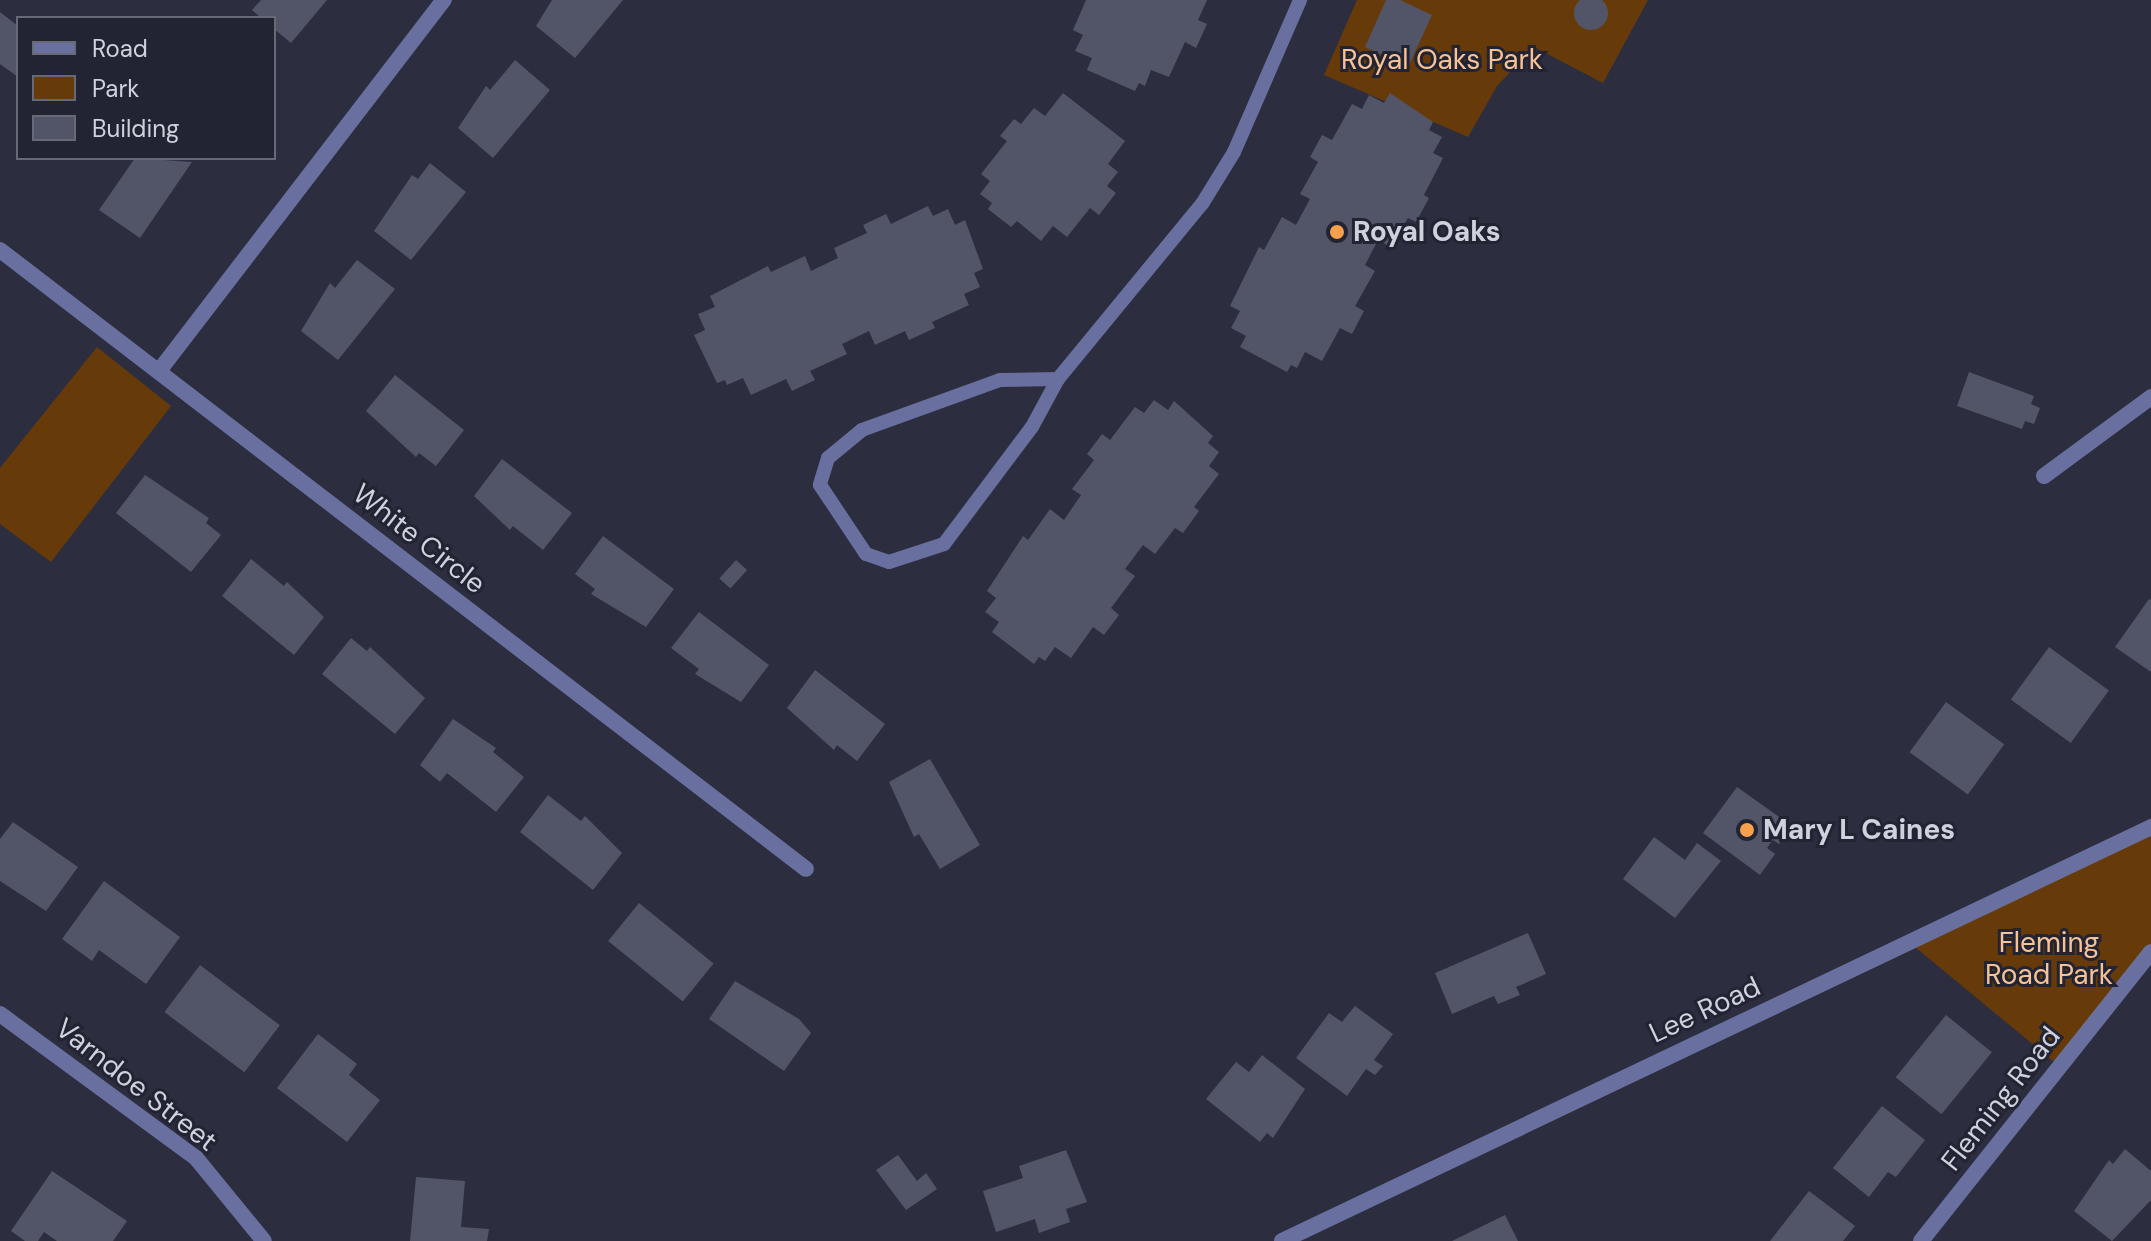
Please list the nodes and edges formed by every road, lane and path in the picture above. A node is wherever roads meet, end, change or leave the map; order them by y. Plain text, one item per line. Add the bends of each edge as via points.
1 (444, 0) edge
2 (1300, 0) edge
3 (0, 250) edge
4 (159, 371) junction
5 (1058, 379) junction
6 (2151, 397) edge
7 (2044, 476) dead end
8 (2151, 827) edge
9 (806, 869) dead end
10 (2151, 952) edge
11 (0, 1014) edge
12 (264, 1241) edge
13 (1282, 1241) edge
14 (1921, 1241) edge

1 - 4 street
2 - 5 lane via 1234,152 1202,204
3 - 4 street, White Circle
4 - 9 street, White Circle
5 - 5 lane via 1032,427 944,544 889,562 866,554 820,485 828,458 862,430 1000,380
6 - 7 street
8 - 13 street, Lee Road
10 - 14 street, Fleming Road
11 - 12 street, Varndoe Street via 196,1158

